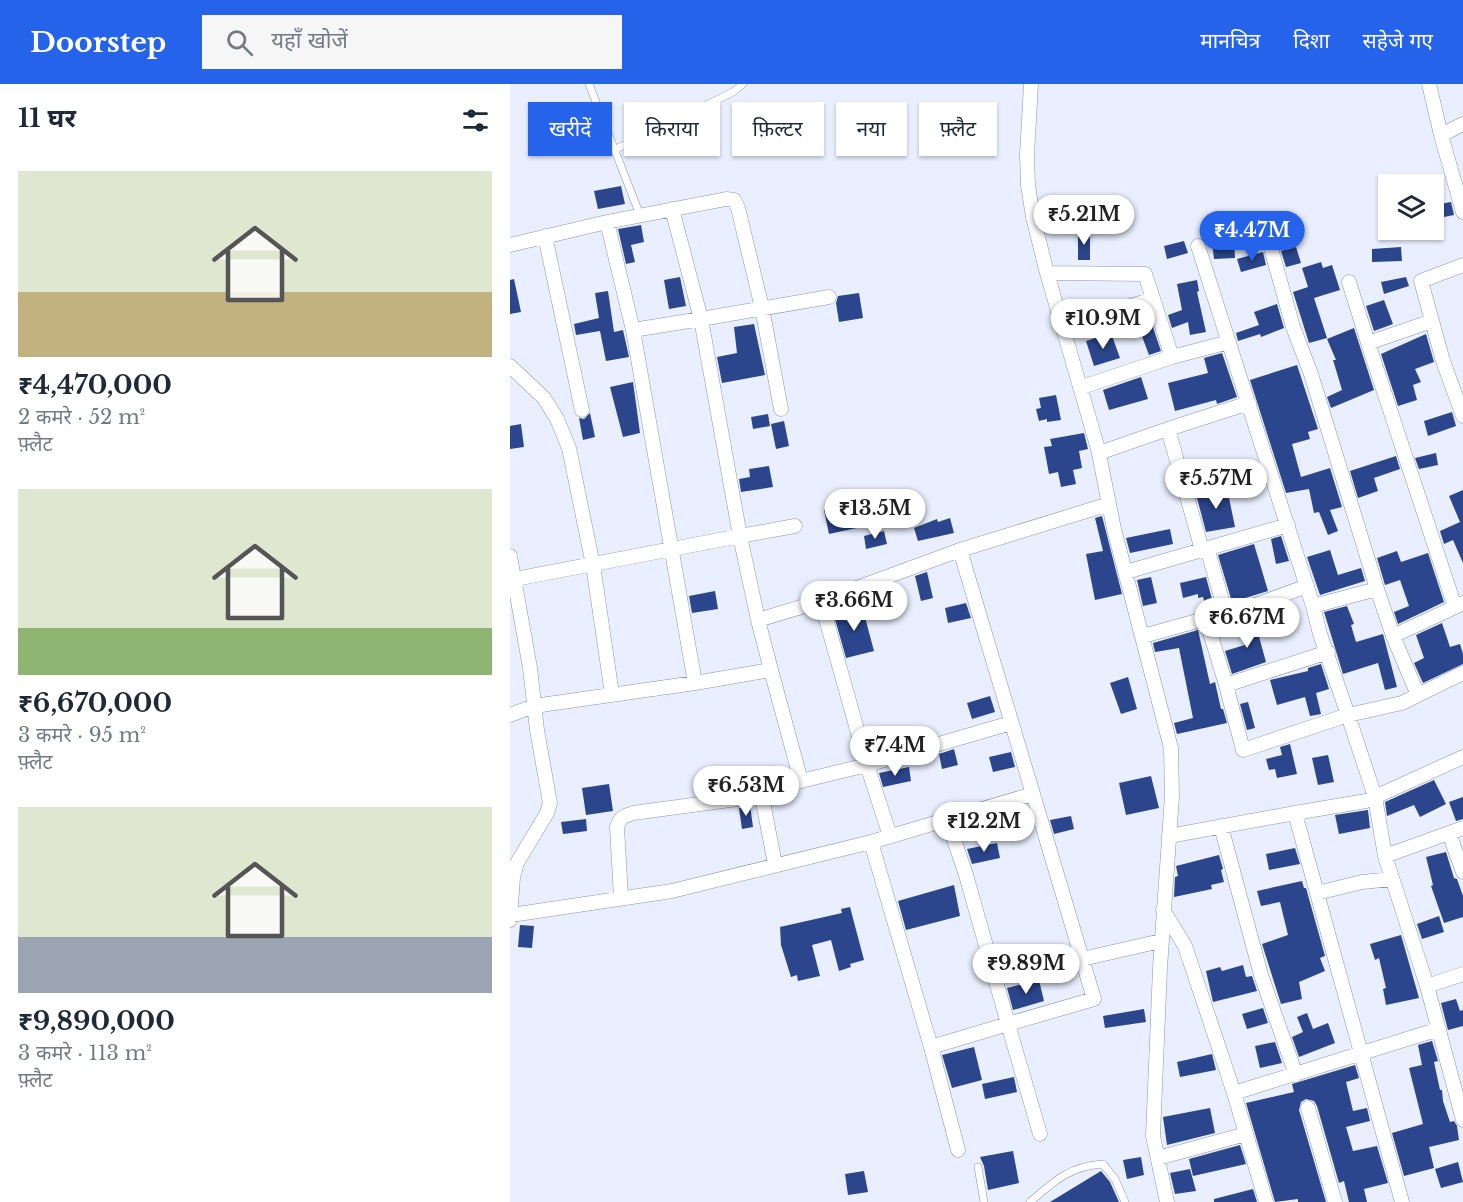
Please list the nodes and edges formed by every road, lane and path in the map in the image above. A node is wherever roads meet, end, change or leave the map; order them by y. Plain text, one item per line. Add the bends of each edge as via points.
1 (589, 84) edge
2 (743, 84) edge
3 (1031, 84) edge
4 (1429, 84) edge
5 (1463, 124) edge
6 (1441, 135) junction
7 (614, 150) junction
8 (672, 209) junction
9 (1463, 212) edge
10 (640, 215) junction
11 (607, 222) junction
12 (545, 237) junction
13 (510, 245) edge
14 (1198, 246) dead end
15 (1272, 252) dead end
16 (1463, 266) edge
17 (1047, 273) junction
18 (1349, 282) dead end
19 (829, 297) dead end
20 (1153, 298) junction
21 (762, 308) junction
22 (701, 319) junction
23 (1432, 321) junction
24 (1061, 324) junction
25 (633, 330) junction
26 (1229, 342) junction
27 (1368, 343) junction
28 (1172, 357) junction
29 (510, 366) edge
30 (1082, 387) junction
31 (1249, 403) junction
32 (781, 409) dead end
33 (582, 410) dead end
34 (1463, 416) edge
35 (1168, 429) junction
36 (1099, 453) junction
37 (1109, 504) junction
38 (1288, 525) junction
39 (795, 526) dead end
40 (740, 536) junction
41 (1204, 549) junction
42 (672, 550) junction
43 (960, 550) junction
44 (510, 556) edge
45 (593, 565) junction
46 (1126, 572) junction
47 (512, 580) edge
48 (1307, 586) junction
49 (1377, 589) junction
50 (821, 601) junction
51 (1459, 605) edge
52 (1313, 606) junction
53 (1226, 614) junction
54 (1206, 619) junction
55 (758, 620) junction
56 (1143, 636) junction
57 (1393, 636) junction
58 (1328, 652) junction
59 (771, 670) junction
60 (1463, 673) edge
61 (695, 683) junction
62 (1226, 685) junction
63 (612, 694) junction
64 (1418, 695) junction
65 (534, 706) junction
66 (510, 715) edge
67 (1348, 715) junction
68 (1011, 723) junction
69 (1463, 758) edge
70 (867, 765) junction
71 (801, 781) junction
72 (761, 792) junction
73 (1033, 794) junction
74 (1375, 797) junction
75 (1296, 813) junction
76 (947, 819) junction
77 (1221, 826) junction
78 (1463, 828) edge
79 (1449, 832) junction
80 (890, 836) junction
81 (1169, 836) junction
82 (871, 842) junction
83 (1384, 856) junction
84 (775, 864) junction
85 (1463, 872) edge
86 (1392, 879) junction
87 (511, 890) edge
88 (1317, 893) junction
89 (621, 898) junction
90 (1163, 910) junction
91 (510, 917) edge
92 (1161, 941) junction
93 (1082, 959) junction
94 (1463, 974) edge
95 (1427, 986) junction
96 (1008, 1024) junction
97 (1438, 1029) junction
98 (931, 1047) junction
99 (1360, 1052) junction
100 (1296, 1075) junction
101 (1234, 1093) junction
102 (1308, 1108) dead end
103 (1463, 1120) edge
104 (1040, 1134) dead end
105 (1246, 1134) junction
106 (958, 1150) dead end
107 (1158, 1158) junction
108 (978, 1167) dead end
109 (984, 1202) edge
110 (1030, 1202) edge
111 (1125, 1202) edge
112 (1167, 1202) edge
113 (1266, 1202) edge
114 (1335, 1202) edge
115 (1402, 1202) edge

1 - 7 lane
2 - 7 lane
3 - 17 street via 1028,185
4 - 6 street
5 - 6 street
6 - 9 street
7 - 10 lane
8 - 10 street
8 - 21 street via 734,200
8 - 22 street
10 - 11 street
11 - 12 street
11 - 25 street
12 - 13 street
12 - 33 street
14 - 26 street
15 - 49 street
16 - 23 street via 1421,281
17 - 20 street via 1145,274
17 - 24 street
18 - 27 street
19 - 21 street
20 - 24 street
20 - 28 street
21 - 22 street
21 - 32 street
22 - 25 street
22 - 40 street
23 - 27 street
23 - 34 street
24 - 30 street
25 - 42 street
26 - 28 street
26 - 31 street
27 - 51 street
28 - 30 street
29 - 45 street via 544,398 569,448
30 - 36 street
31 - 35 street
31 - 38 street
35 - 36 street
35 - 41 street
36 - 37 street
37 - 43 street
37 - 46 street
38 - 41 street
38 - 48 street
39 - 40 street
40 - 42 street
40 - 55 street
41 - 46 street
41 - 53 street
42 - 45 street
42 - 61 street
43 - 50 street
43 - 68 street
44 - 47 street
45 - 47 street
45 - 63 street
46 - 56 street
47 - 65 street
48 - 52 street
48 - 53 street
49 - 52 street
49 - 57 street
50 - 55 street
50 - 70 street
51 - 57 street
52 - 58 street
53 - 54 street
54 - 56 street
54 - 62 street
55 - 59 street
56 - 81 street via 1171,748
57 - 64 street
58 - 62 street
58 - 67 street
59 - 61 street
59 - 71 street
60 - 64 street
61 - 63 street
62 - 67 street via 1243,750
63 - 65 street
64 - 67 street via 1402,703
65 - 66 street
65 - 87 street via 550,803 548,813 517,863
67 - 74 street
68 - 70 street
68 - 73 street
69 - 74 street
70 - 71 street
70 - 80 street
71 - 72 street
72 - 84 street
72 - 89 street via 623,816 617,826
73 - 76 street
73 - 93 street
74 - 75 street
74 - 83 street
75 - 77 street
75 - 88 street
76 - 80 street
76 - 96 street
77 - 81 street
77 - 100 street via 1261,975
78 - 79 street
79 - 83 street
79 - 85 street
80 - 82 street
81 - 90 street
82 - 84 street
82 - 98 street
83 - 86 street
84 - 89 street via 672,891
86 - 88 street
86 - 95 street
87 - 91 street
88 - 99 street
89 - 91 street
90 - 92 street
90 - 101 street via 1185,946
92 - 93 street
92 - 107 street via 1153,1126
93 - 96 street via 1094,999
94 - 95 street
95 - 97 street
96 - 98 street
96 - 104 street
97 - 99 street
97 - 103 street
98 - 106 street
99 - 100 street
99 - 115 street
100 - 101 street
101 - 105 street
102 - 114 street
105 - 107 street
105 - 113 street
107 - 112 street
108 - 109 lane
110 - 111 lane via 1056,1180 1084,1165 1103,1164

